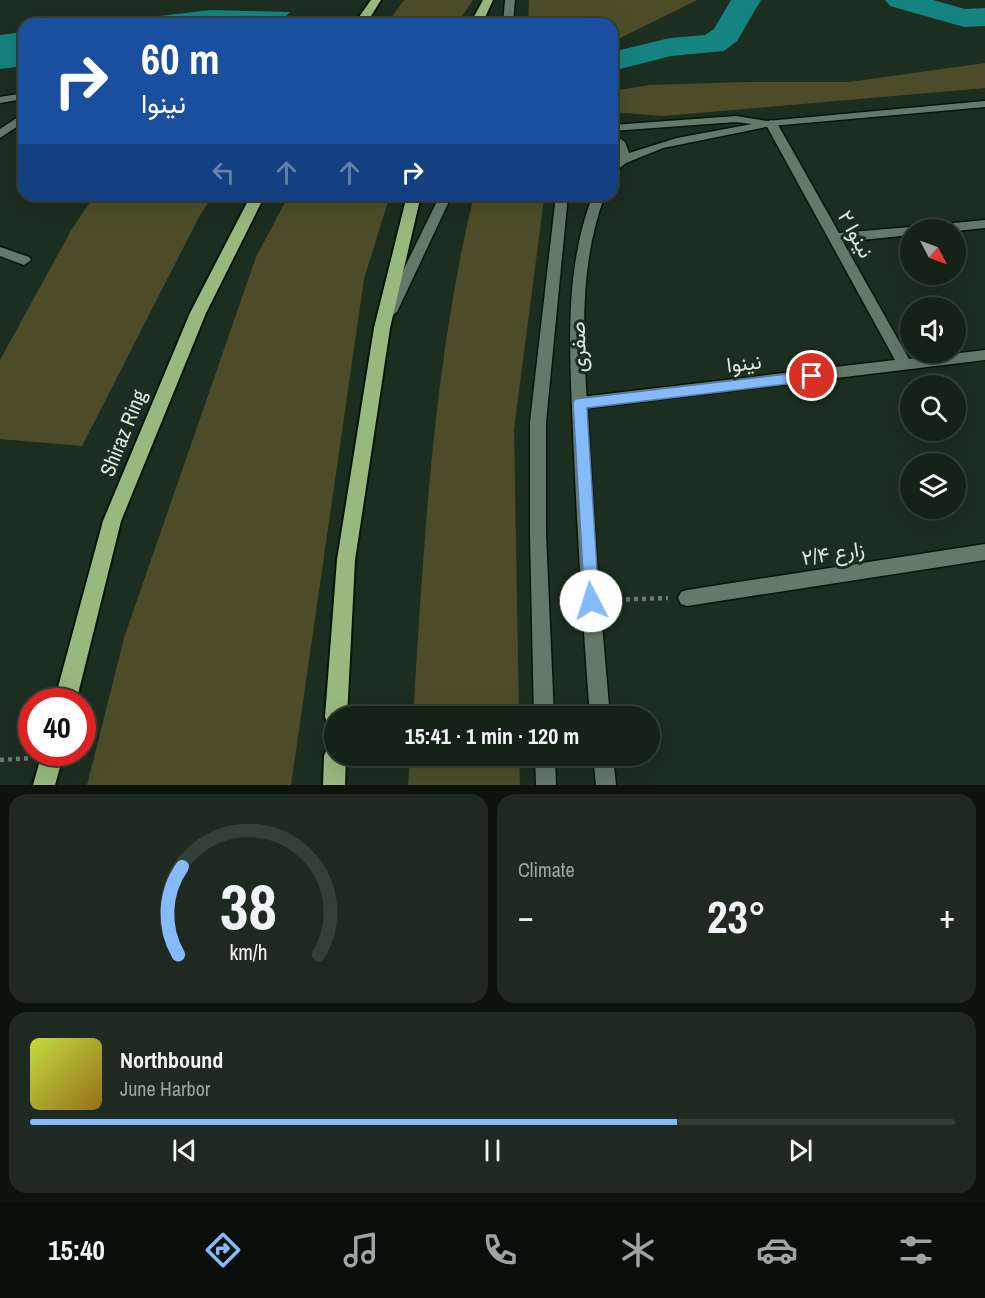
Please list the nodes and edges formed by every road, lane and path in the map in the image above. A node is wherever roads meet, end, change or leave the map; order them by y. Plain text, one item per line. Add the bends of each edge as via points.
1 (376, 0) edge
2 (488, 0) edge
3 (510, 0) edge
4 (364, 18) edge
5 (479, 18) edge
6 (508, 18) edge
7 (18, 97) edge
8 (0, 100) edge
9 (985, 104) edge
10 (18, 121) edge
11 (771, 123) junction
12 (618, 128) edge
13 (0, 135) edge
14 (618, 141) edge
15 (623, 159) junction
16 (618, 164) edge
17 (255, 201) edge
18 (413, 201) edge
19 (443, 201) edge
20 (563, 201) edge
21 (596, 201) edge
22 (985, 224) edge
23 (966, 226) edge
24 (900, 232) edge
25 (836, 238) junction
26 (0, 251) edge
27 (24, 260) dead end
28 (382, 328) junction
29 (985, 355) edge
30 (905, 365) junction
31 (580, 403) junction
32 (985, 552) edge
33 (687, 598) joint
34 (591, 601) junction
35 (68, 688) edge
36 (337, 706) edge
37 (544, 706) edge
38 (599, 706) edge
39 (49, 766) edge
40 (335, 766) edge
41 (545, 766) edge
42 (604, 766) edge
43 (44, 785) edge
44 (334, 785) edge
45 (546, 785) edge
46 (606, 785) edge

1 - 4 highway
2 - 5 highway
3 - 6 street
7 - 8 street
9 - 11 street
10 - 13 street
11 - 12 street via 736,119
11 - 15 street via 673,140
11 - 25 street, ۲ نینوا
14 - 15 street via 622,144
15 - 16 street
17 - 35 highway, Shiraz Ring via 198,313 112,521
18 - 28 highway
19 - 28 street
20 - 37 street via 538,422
21 - 31 street, صفری via 585,245 576,320
22 - 23 street
24 - 25 street
25 - 30 street, ۲ نینوا
26 - 27 street
28 - 36 highway via 346,560
29 - 30 street, نینوا
30 - 31 street, نینوا
31 - 34 street, صفری
32 - 33 street, ۲/۴ زارع
33 - 34 path
34 - 38 street, صفری
39 - 43 highway
40 - 44 highway
41 - 45 street
42 - 46 street

